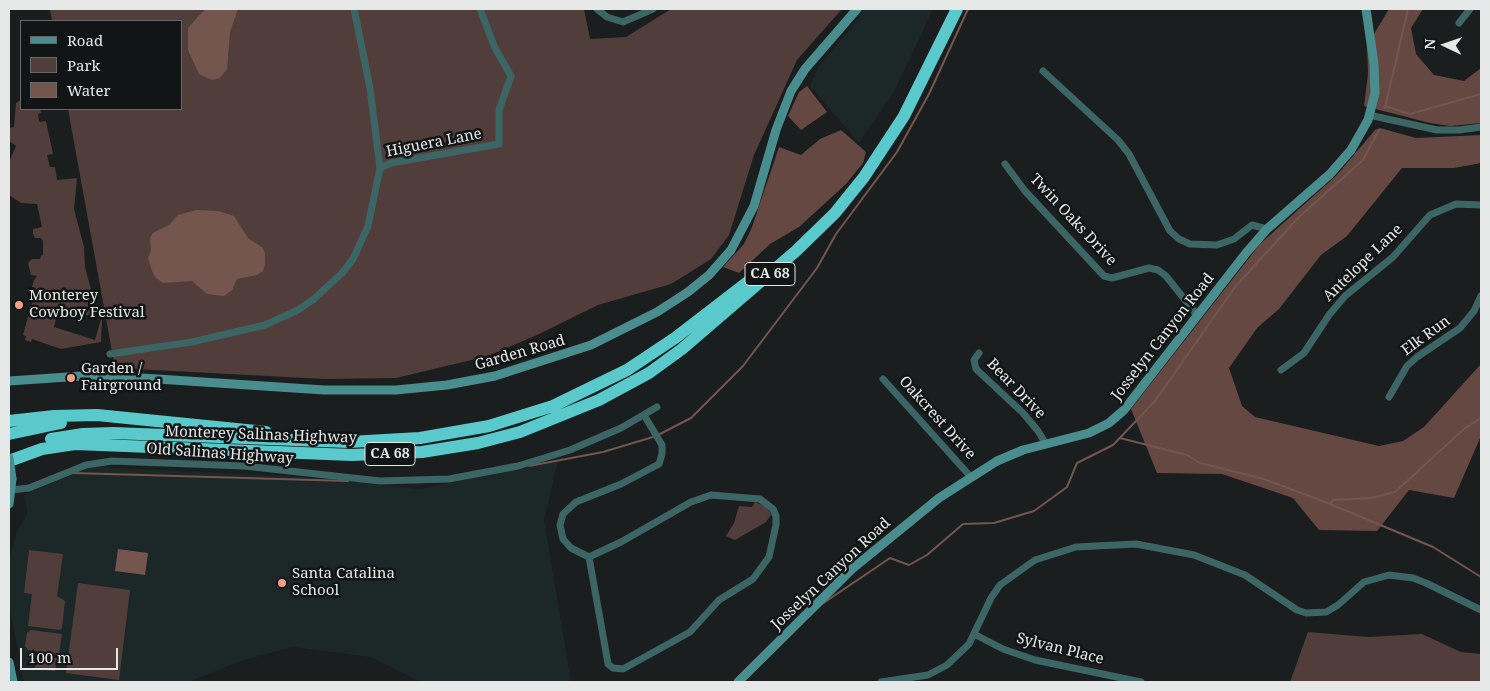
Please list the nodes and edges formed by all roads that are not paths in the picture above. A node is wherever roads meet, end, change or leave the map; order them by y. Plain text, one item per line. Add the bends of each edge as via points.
1 (354, 9) edge
2 (480, 9) edge
3 (597, 9) edge
4 (653, 9) edge
5 (857, 9) edge
6 (957, 9) edge
7 (1366, 9) edge
8 (1470, 9) edge
9 (1459, 24) dead end
10 (1043, 71) dead end
11 (1369, 115) junction
12 (1481, 127) edge
13 (872, 162) junction
14 (1005, 164) dead end
15 (380, 168) junction
16 (1481, 205) edge
17 (1267, 229) junction
18 (1481, 296) edge
19 (1197, 315) junction
20 (979, 353) dead end
21 (110, 354) dead end
22 (1281, 370) dead end
23 (883, 379) dead end
24 (9, 381) edge
25 (1388, 398) dead end
26 (657, 407) dead end
27 (644, 415) junction
28 (153, 421) junction
29 (9, 422) edge
30 (9, 434) edge
31 (363, 441) junction
32 (89, 444) junction
33 (1046, 444) junction
34 (9, 454) edge
35 (9, 460) edge
36 (10, 474) edge
37 (970, 476) junction
38 (11, 490) junction
39 (9, 504) edge
40 (589, 557) junction
41 (1481, 610) edge
42 (974, 634) junction
43 (9, 662) edge
44 (13, 682) edge
45 (738, 682) edge
46 (881, 682) edge
47 (1141, 682) edge

1 - 15 street via 370,88
2 - 15 street, Higuera Lane via 494,48 511,76 499,110 499,144 391,163
3 - 4 street via 607,17 623,22
5 - 24 street, Garden Road via 805,69 791,91 754,206 727,256 700,283 674,301 591,345 495,376 396,390 316,390 97,375
6 - 13 highway, Monterey Salinas Highway / CA 68 via 918,91
7 - 11 street, Josselyn Canyon Road via 1374,73
8 - 9 street
10 - 17 street via 1130,154 1170,231 1179,239 1190,244 1217,245 1234,239 1252,225
11 - 12 street via 1437,130
11 - 17 street, Josselyn Canyon Road via 1343,160
13 - 31 highway, Monterey Salinas Highway / CA 68 via 836,205 776,260 668,343 615,377 553,406 489,426 428,437
13 - 32 highway, Monterey Salinas Highway / CA 68 via 854,189 820,228 682,349 618,390 546,422 478,443 394,454 344,455
14 - 19 street, Twin Oaks Drive via 1025,191 1104,276 1112,278 1149,268 1158,270
15 - 21 street via 368,226 353,259 326,289 298,310 239,333
16 - 22 street, Antelope Lane via 1456,204 1430,215 1393,257 1345,296 1304,353
17 - 19 street, Josselyn Canyon Road
18 - 25 street, Elk Run via 1460,328 1407,366
19 - 33 street, Josselyn Canyon Road via 1117,417 1089,432
20 - 33 street, Bear Drive via 974,360 976,369 1018,408
23 - 37 street, Oakcrest Drive
26 - 27 street, Old Salinas Highway
27 - 38 street, Old Salinas Highway via 603,437 558,454 449,479 380,481 244,466 112,462 86,465 29,488
27 - 40 street via 662,445 659,464 571,505 561,518 560,529 567,544
28 - 29 highway via 68,415
28 - 30 highway via 83,420
28 - 31 highway
31 - 34 highway, CA 68 via 90,434 47,440
32 - 35 highway via 49,448
32 - 36 highway, CA 68 via 36,455
33 - 37 street, Josselyn Canyon Road via 1023,450
35 - 36 street, bridge
36 - 38 street
37 - 45 street, Josselyn Canyon Road via 923,509 863,559
38 - 39 street
40 - 40 street via 691,502 711,496 760,499 776,516 772,549 753,578 719,600 690,632 623,669 608,664
41 - 42 street via 1420,580 1390,575 1364,582 1326,612 1306,613 1296,610 1245,575 1209,560 1153,546 1111,545 1060,551 1024,566 1000,585
42 - 46 street via 965,649 938,671 916,678
42 - 47 street, Sylvan Place via 1035,660
43 - 44 street

